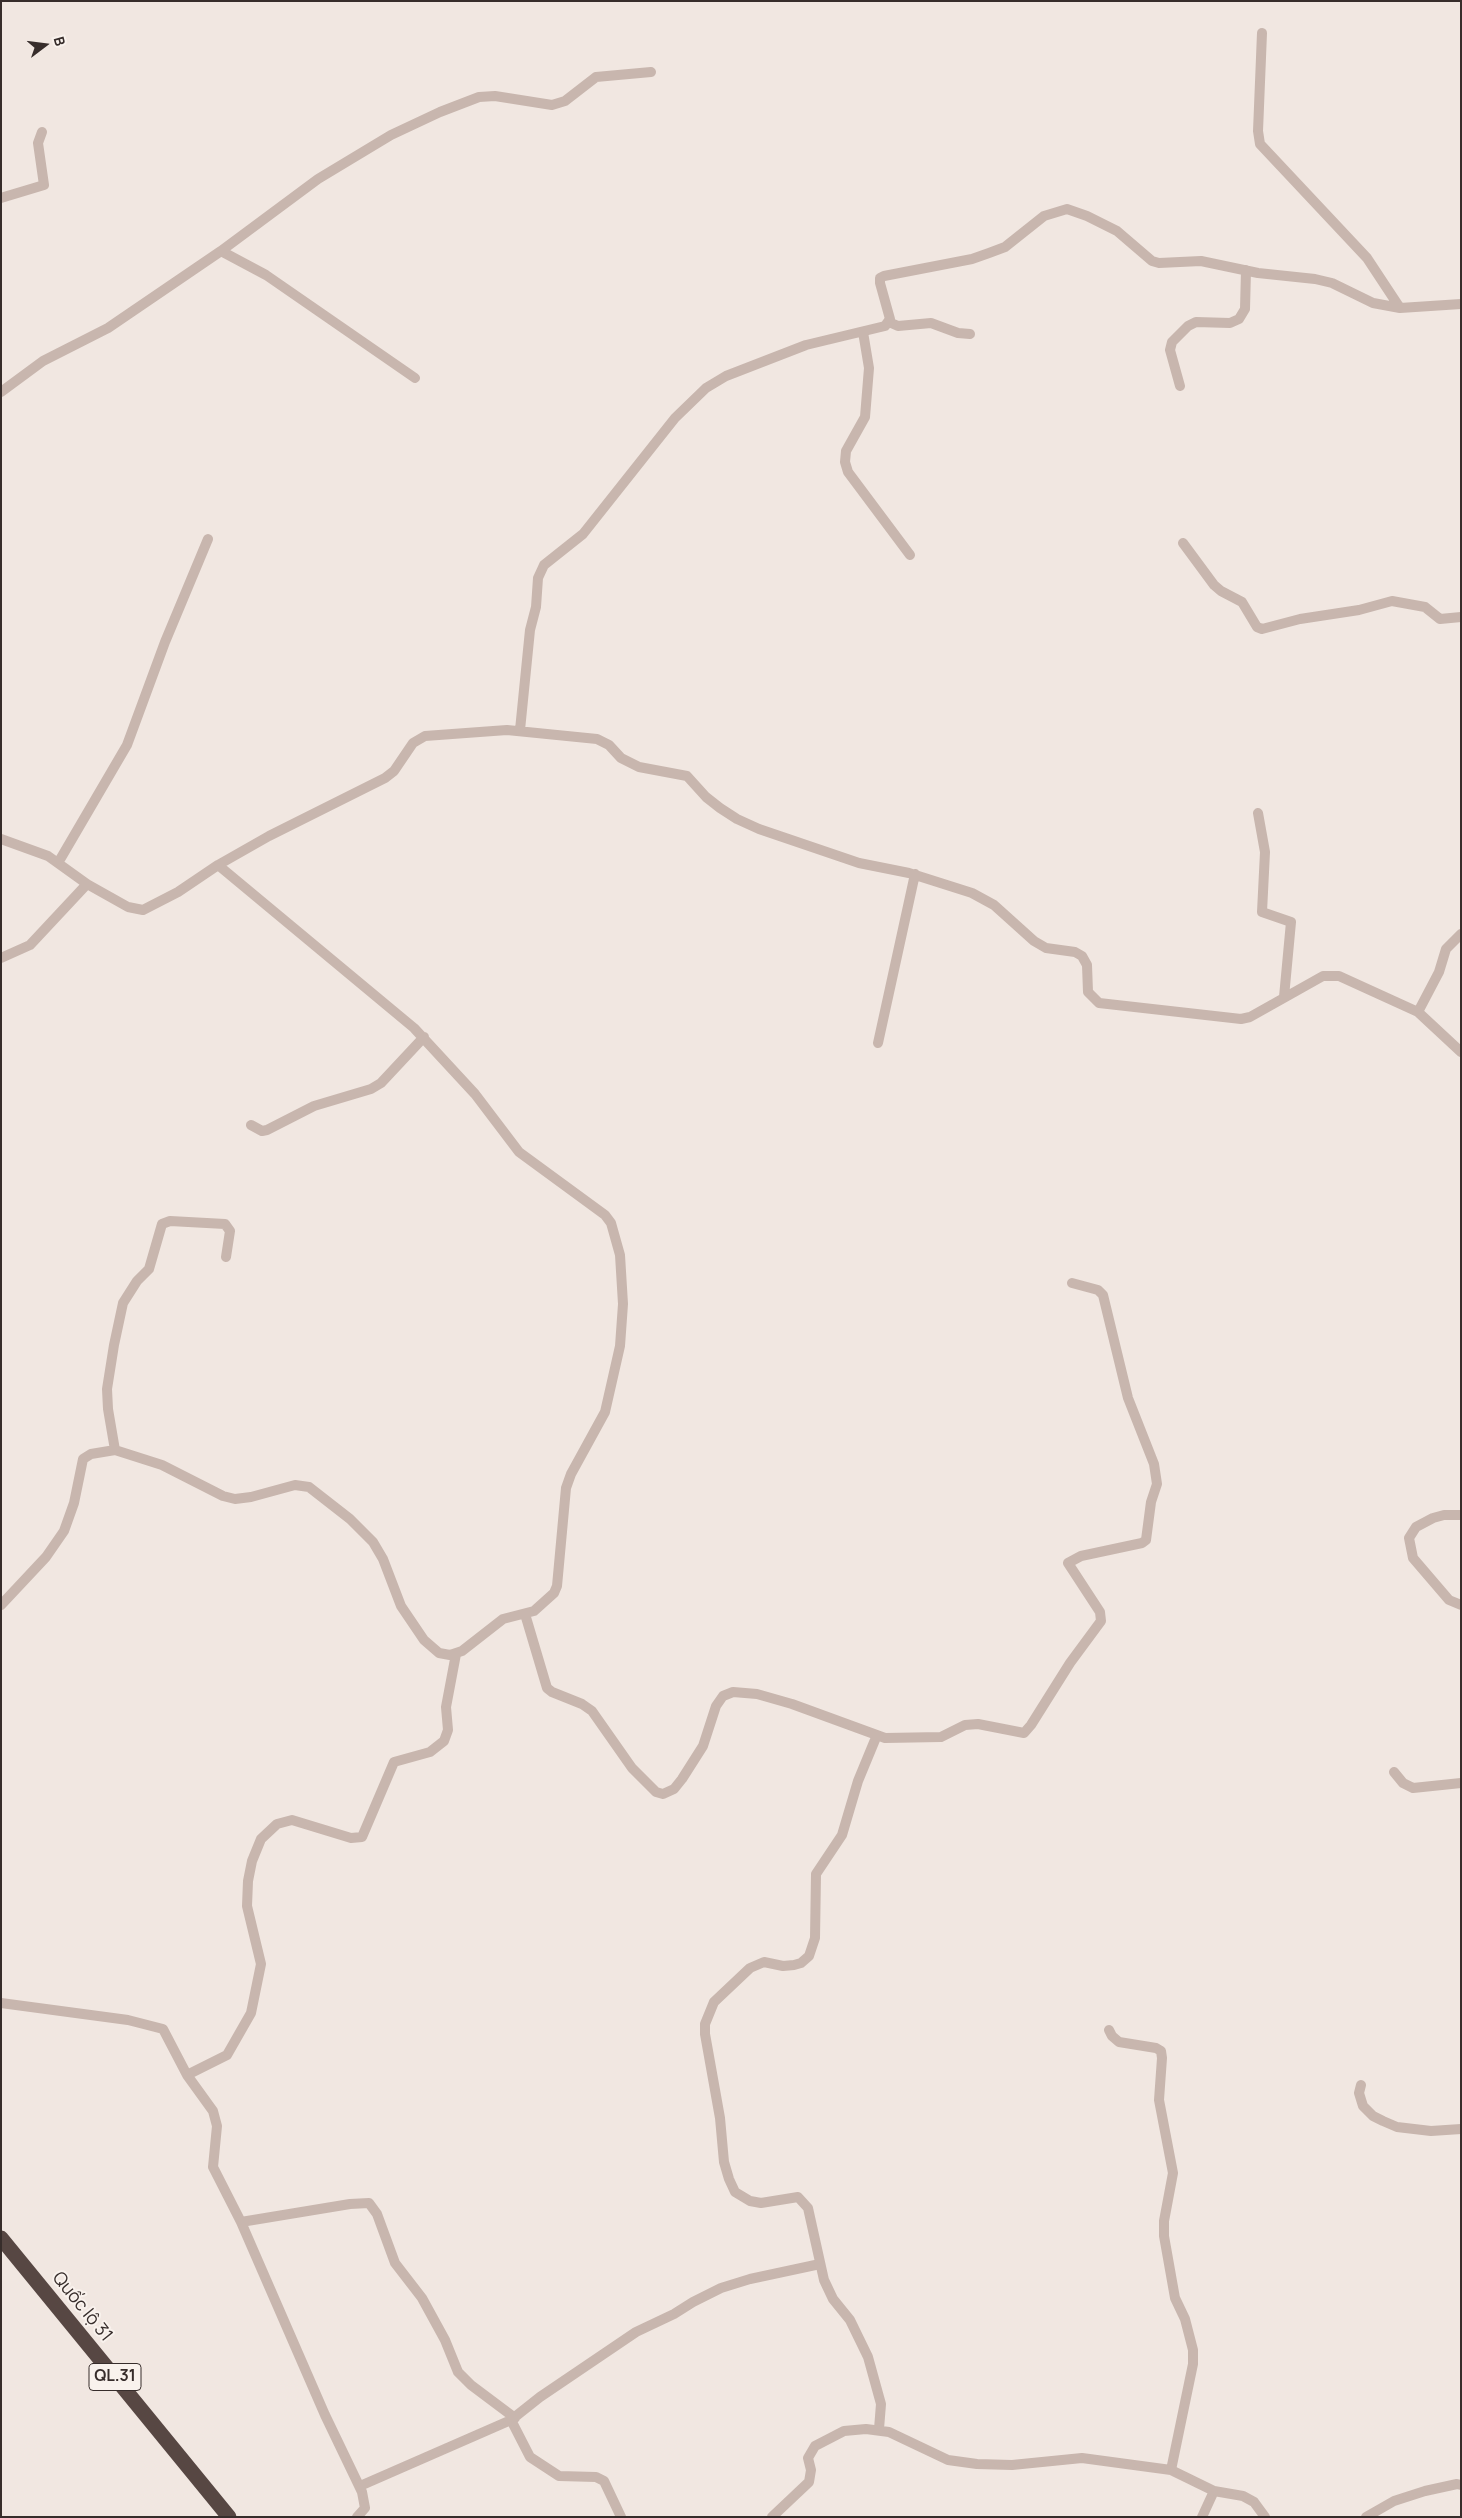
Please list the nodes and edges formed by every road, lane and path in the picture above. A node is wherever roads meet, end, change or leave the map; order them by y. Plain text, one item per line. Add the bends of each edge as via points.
1 (1262, 33) dead end
2 (651, 72) dead end
3 (42, 132) dead end
4 (1, 198) edge
5 (221, 250) junction
6 (1246, 270) junction
7 (1461, 304) edge
8 (1400, 308) junction
9 (889, 322) junction
10 (863, 332) junction
11 (970, 334) dead end
12 (415, 378) dead end
13 (1180, 386) dead end
14 (1, 392) edge
15 (208, 540) dead end
16 (1183, 543) dead end
17 (910, 555) dead end
18 (1461, 617) edge
19 (520, 730) junction
20 (1258, 813) dead end
21 (1, 839) edge
22 (58, 863) junction
23 (218, 865) junction
24 (915, 874) junction
25 (87, 884) junction
26 (1461, 934) edge
27 (1, 958) edge
28 (1284, 996) junction
29 (1418, 1012) junction
30 (424, 1037) junction
31 (878, 1043) dead end
32 (1461, 1052) edge
33 (251, 1124) dead end
34 (226, 1257) dead end
35 (1072, 1283) dead end
36 (115, 1450) junction
37 (1461, 1515) edge
38 (1, 1605) edge
39 (1461, 1605) edge
40 (525, 1614) junction
41 (456, 1654) junction
42 (877, 1735) junction
43 (1394, 1772) dead end
44 (1461, 1783) edge
45 (1, 2003) edge
46 (1109, 2030) dead end
47 (187, 2075) junction
48 (1361, 2085) dead end
49 (1461, 2128) edge
50 (241, 2222) junction
51 (1, 2238) edge
52 (820, 2264) junction
53 (513, 2419) junction
54 (879, 2429) junction
55 (1171, 2470) junction
56 (1461, 2485) edge
57 (360, 2486) junction
58 (1214, 2491) junction
59 (229, 2517) edge
60 (357, 2517) edge
61 (621, 2517) edge
62 (772, 2517) edge
63 (1202, 2517) edge
64 (1265, 2517) edge
65 (1366, 2517) edge

1 - 8 street via 1260,144 1367,258
2 - 5 street via 596,77 565,101 552,105 479,96 440,112 391,135 318,179
3 - 4 street via 38,143 44,185
5 - 12 street via 266,275
5 - 14 street via 108,328 43,361
6 - 8 street via 1332,283 1373,303
6 - 9 street via 1201,261 1165,264 1152,261 1132,242 1102,223 1067,209 1056,210 1033,223 1005,247 972,259 880,278
6 - 13 street via 1245,309 1240,319 1230,323 1196,322 1172,342 1170,350
7 - 8 street
9 - 10 street
9 - 11 street via 898,326 931,323
10 - 17 street via 869,368 865,417 846,451 848,472
10 - 19 street via 830,338 775,356 706,388 675,418 583,534 544,565 538,578 530,630
15 - 22 street via 165,642 127,745
16 - 18 street via 1214,586 1237,597 1257,627 1262,629 1392,601 1425,607 1440,619
19 - 23 street via 425,736 413,743 394,772 385,778
19 - 24 street via 602,741 621,758 639,767 687,776 706,797 737,820 860,863
20 - 28 street via 1265,852 1262,912 1291,922
21 - 22 street
22 - 25 street
23 - 25 street via 178,892 143,910 128,906
23 - 30 street
24 - 28 street via 994,904 1046,948 1082,956 1087,965 1088,992 1099,1004 1241,1019
24 - 31 street
25 - 27 street via 30,945
26 - 29 street via 1446,949 1439,972
28 - 29 street via 1323,976 1339,976
29 - 32 street
30 - 33 street via 372,1089 314,1106 267,1130 262,1131
30 - 40 street via 475,1094 519,1152 605,1215 612,1223 617,1238 623,1304 620,1346 605,1412 566,1488 554,1594
34 - 36 street via 230,1231 225,1224 170,1220 162,1224 149,1269 123,1303 107,1389
35 - 42 street via 1098,1290 1103,1295 1128,1398 1154,1464 1157,1484 1146,1540 1137,1545 1081,1556 1068,1563 1100,1612 1101,1620 1028,1730 1021,1732 978,1724 965,1725 941,1737 885,1738
36 - 38 street via 91,1454 83,1460 74,1504 64,1531 46,1557
36 - 41 street via 162,1465 235,1499 295,1484 309,1487 350,1519 378,1548 401,1606 430,1647 439,1653
37 - 39 street via 1433,1518 1416,1528 1408,1538 1413,1558 1450,1600
40 - 41 street via 503,1619
40 - 42 street via 547,1688 592,1711 632,1768 656,1792 668,1793 674,1789 703,1746 716,1706 723,1696 734,1692 792,1704
41 - 47 street via 446,1708 448,1730 444,1741 430,1752 394,1762 362,1837 351,1838 292,1820 276,1824 261,1839 248,1881 247,1906 261,1964 251,2013 227,2055
42 - 52 street via 858,1781 842,1835 816,1874 814,1938 809,1956 801,1963 788,1966 764,1962 755,1964 714,2002 705,2024 724,2162 735,2192 761,2203 792,2197 801,2199 808,2208
43 - 44 street via 1403,1783 1413,1788
45 - 47 street via 159,2027
46 - 55 street via 1119,2042 1156,2048 1162,2058 1159,2100 1173,2173 1164,2236 1175,2298 1185,2318 1193,2350 1193,2364
47 - 50 street via 213,2110 216,2119 213,2167
48 - 49 street via 1363,2106 1383,2121 1397,2127 1431,2131
50 - 53 street via 368,2203 377,2214 395,2263 422,2298 458,2372
50 - 57 street via 325,2415
51 - 59 highway, Quốc lộ 31 / QL.31
52 - 53 street via 750,2279 693,2302 636,2332
52 - 54 street via 833,2299 850,2320 868,2357 881,2404
53 - 57 street
53 - 61 street via 530,2457 559,2476 596,2477 604,2481
54 - 55 street via 948,2460 1012,2465 1082,2458
54 - 62 street via 844,2431 814,2446 808,2458 809,2482
55 - 58 street
56 - 65 street via 1425,2491 1394,2501
57 - 60 street via 365,2508
58 - 63 street
58 - 64 street via 1254,2502

